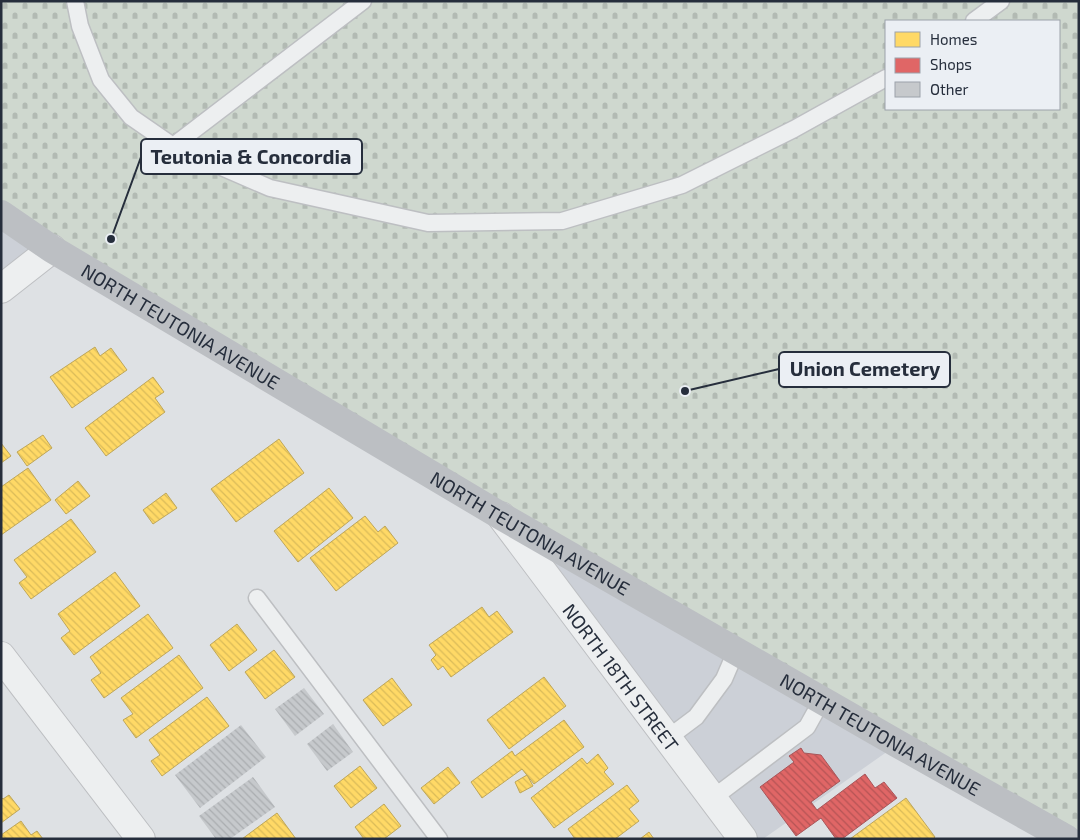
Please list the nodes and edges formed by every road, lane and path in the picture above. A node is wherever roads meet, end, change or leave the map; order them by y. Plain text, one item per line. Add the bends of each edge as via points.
1 (75, 1) edge
2 (363, 1) edge
3 (1001, 1) edge
4 (975, 20) edge
5 (885, 79) edge
6 (173, 146) junction
7 (1, 214) edge
8 (52, 249) junction
9 (1, 288) edge
10 (501, 516) junction
11 (257, 598) dead end
12 (736, 651) junction
13 (1, 656) edge
14 (822, 700) junction
15 (660, 727) junction
16 (712, 798) junction
17 (141, 839) edge
18 (438, 839) edge
19 (743, 839) edge
20 (1067, 839) edge

1 - 6 lane via 80,26 101,80 131,117
2 - 6 lane
3 - 4 lane
5 - 6 lane via 794,129 682,184 562,221 428,223 270,188
7 - 8 main road, NORTH TEUTONIA AVENUE
8 - 9 street
8 - 10 main road, NORTH TEUTONIA AVENUE
10 - 12 main road, NORTH TEUTONIA AVENUE
10 - 15 street, NORTH 18TH STREET
11 - 18 lane
12 - 14 main road, NORTH TEUTONIA AVENUE
12 - 15 lane via 724,679 696,717
13 - 17 street
14 - 16 lane via 807,727
14 - 20 main road, NORTH TEUTONIA AVENUE
15 - 16 street, NORTH 18TH STREET
16 - 19 street, NORTH 18TH STREET

